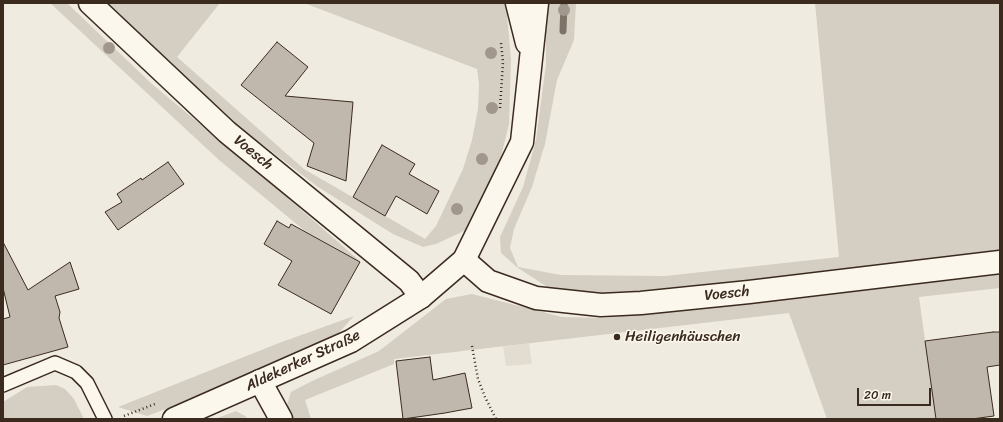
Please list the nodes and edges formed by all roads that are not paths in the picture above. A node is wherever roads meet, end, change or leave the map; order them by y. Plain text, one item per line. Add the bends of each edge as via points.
1 (90, 3) edge
2 (518, 3) edge
3 (537, 3) edge
4 (531, 60) junction
5 (464, 260) junction
6 (1000, 262) edge
7 (421, 297) junction
8 (260, 381) junction
9 (3, 385) edge
10 (105, 419) edge
11 (174, 419) edge
12 (281, 419) edge

1 - 7 street, Voesch via 227,132 409,281
2 - 4 street
3 - 4 street, Aldekerker Straße
4 - 5 street, Aldekerker Straße via 522,142
5 - 6 street, Voesch via 488,280 536,298 600,305 749,292
5 - 7 street, Aldekerker Straße
7 - 8 street, Aldekerker Straße via 350,341
8 - 11 street, Aldekerker Straße
8 - 12 street
9 - 10 lane via 55,364 76,372 87,383

